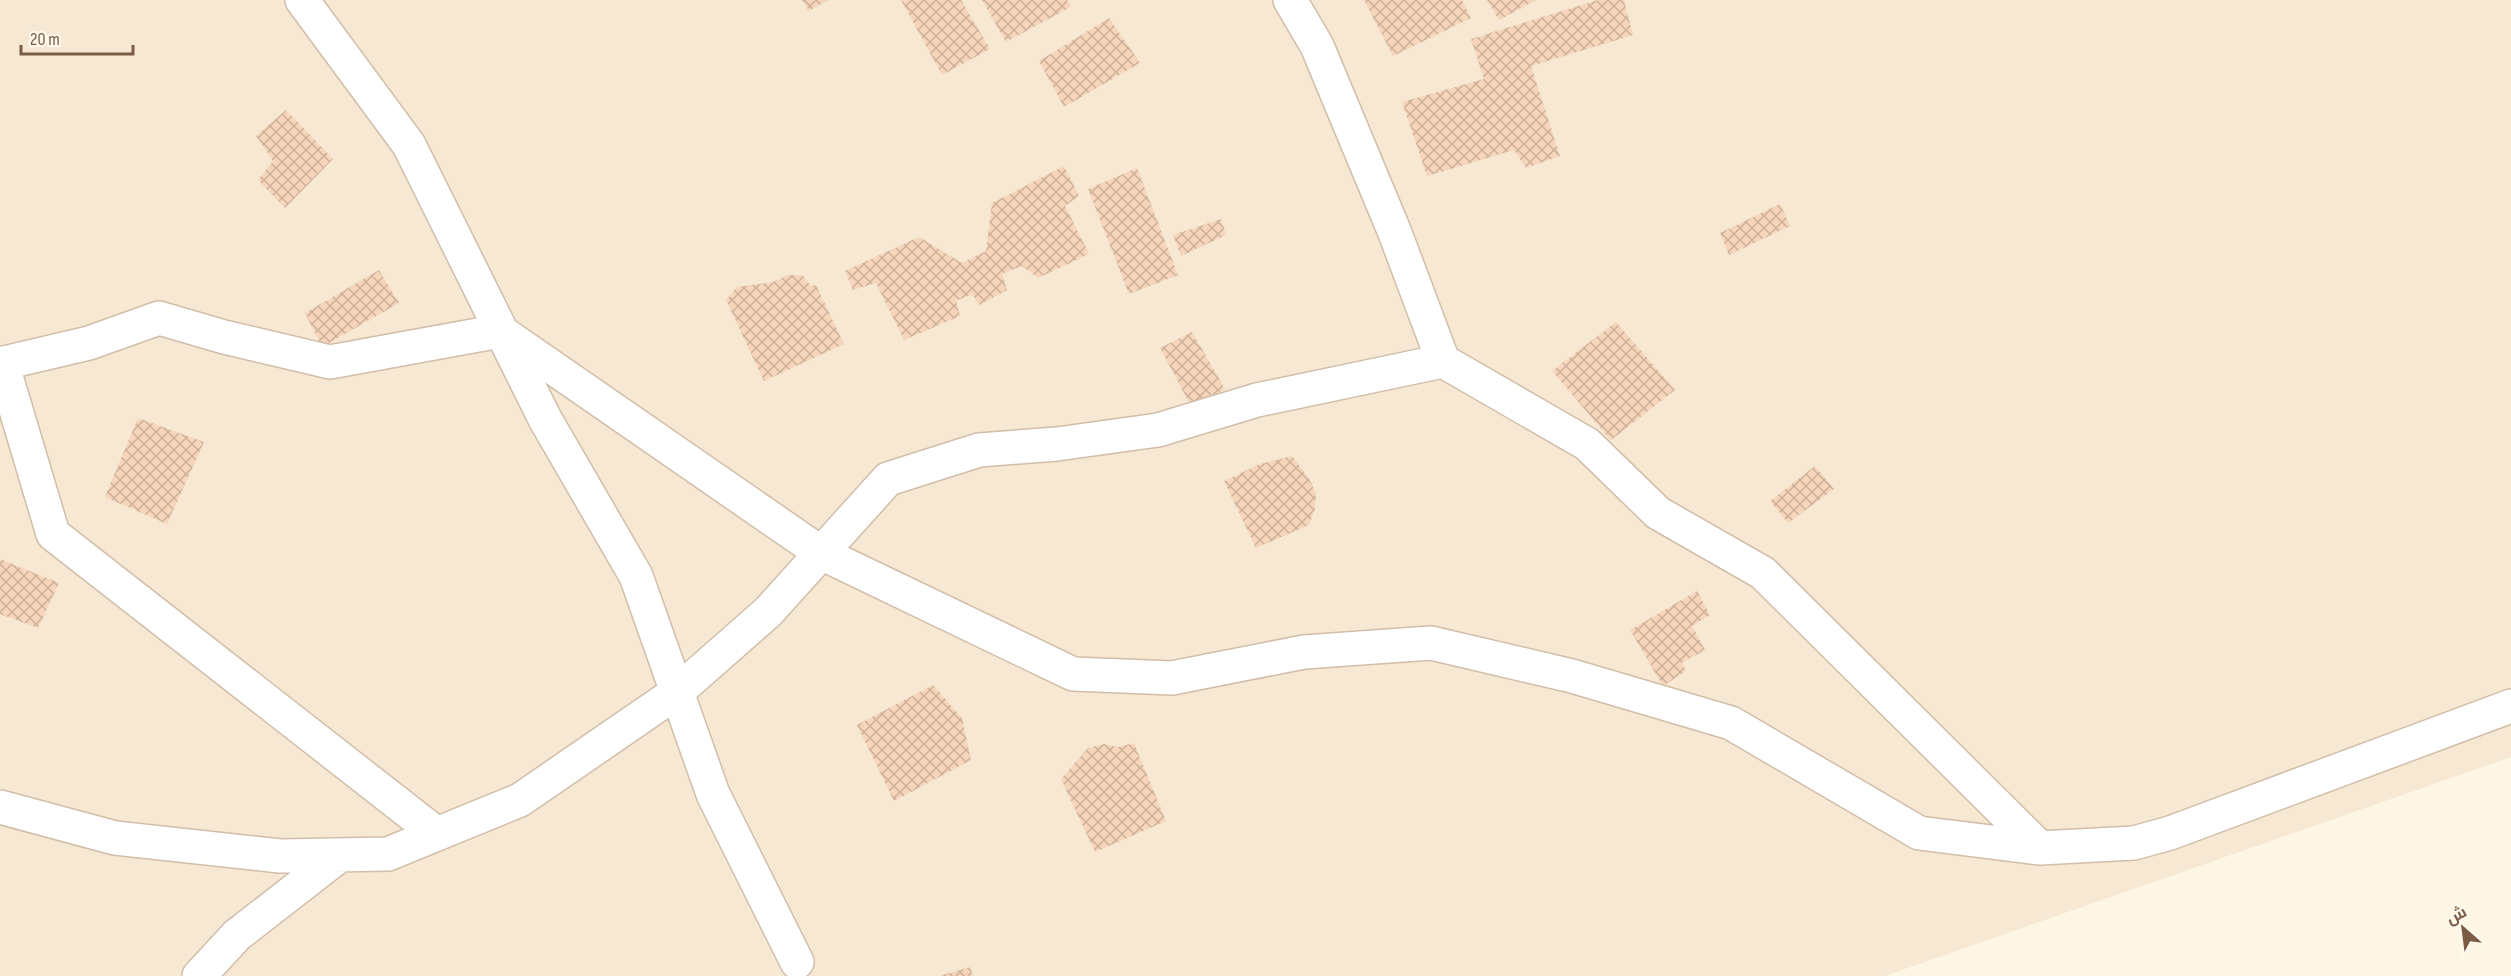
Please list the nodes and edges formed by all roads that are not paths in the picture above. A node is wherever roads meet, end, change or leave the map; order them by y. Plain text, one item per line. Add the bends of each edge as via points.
1 (302, 0) edge
2 (1290, 0) edge
3 (500, 331) junction
4 (1443, 361) junction
5 (1, 363) edge
6 (821, 553) junction
7 (677, 692) junction
8 (2511, 706) edge
9 (0, 807) edge
10 (437, 834) junction
11 (2040, 848) junction
12 (340, 855) junction
13 (797, 962) dead end
14 (199, 976) edge

1 - 3 street via 409,145
2 - 4 street via 1317,46
3 - 5 street via 330,362 224,338 159,318 89,343
3 - 6 street
3 - 7 street via 545,419 636,576
4 - 6 street via 1257,400 1158,430 979,450 888,479
4 - 11 street via 1587,444 1658,513 1763,573
5 - 10 street via 53,534
6 - 7 street via 768,612
6 - 11 street via 1073,674 1172,678 1304,652 1431,643 1572,676 1731,723 1919,833
7 - 10 street via 520,800
7 - 13 street via 713,794
8 - 11 street via 2170,833 2134,843
9 - 12 street via 115,838 280,856
10 - 12 street via 388,854
12 - 14 street via 237,935

